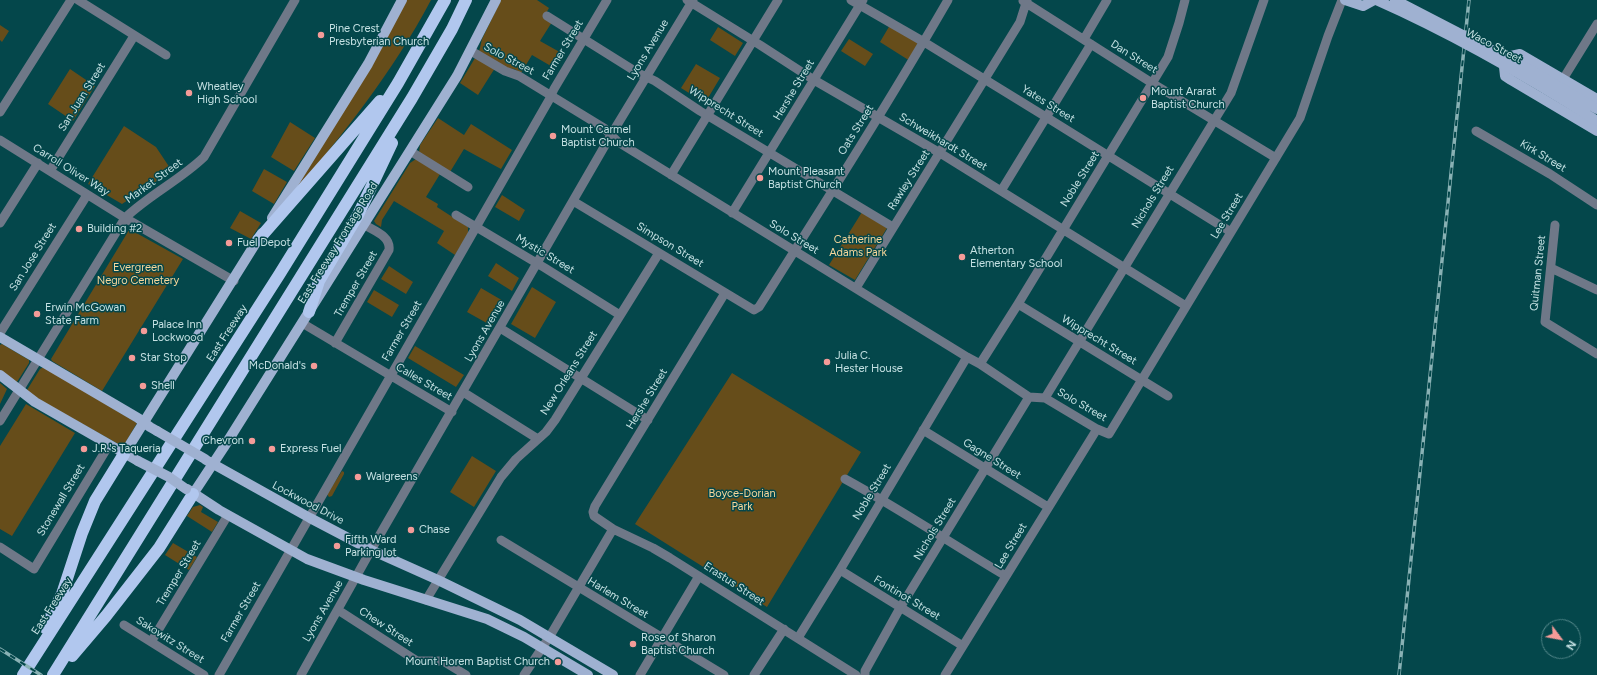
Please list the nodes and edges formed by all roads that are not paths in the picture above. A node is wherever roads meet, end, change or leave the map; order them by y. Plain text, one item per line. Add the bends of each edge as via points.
1 (71, 0) edge
2 (78, 0) edge
3 (296, 0) edge
4 (402, 0) edge
5 (445, 0) edge
6 (466, 0) edge
7 (496, 0) edge
8 (607, 0) edge
9 (778, 0) edge
10 (851, 0) edge
11 (948, 0) edge
12 (1107, 0) edge
13 (1185, 0) edge
14 (1264, 0) edge
15 (1342, 0) edge
16 (1345, 0) edge
17 (1375, 0) edge
18 (1395, 0) edge
19 (690, 1) edge
20 (1025, 1) edge
21 (861, 3) edge
22 (547, 16) dead end
23 (1597, 24) edge
24 (134, 36) junction
25 (584, 39) junction
26 (753, 40) junction
27 (1087, 41) junction
28 (924, 42) junction
29 (470, 51) junction
30 (166, 55) dead end
31 (646, 76) junction
32 (1563, 79) junction
33 (814, 80) junction
34 (985, 80) junction
35 (398, 83) junction
36 (1152, 83) junction
37 (551, 95) junction
38 (412, 98) junction
39 (1597, 99) edge
40 (1549, 102) junction
41 (1597, 109) edge
42 (0, 112) edge
43 (708, 116) junction
44 (1046, 117) junction
45 (877, 118) junction
46 (1214, 120) junction
47 (1597, 121) edge
48 (1476, 131) dead end
49 (1597, 131) edge
50 (611, 136) junction
51 (0, 140) edge
52 (410, 151) junction
53 (770, 153) junction
54 (940, 153) junction
55 (1108, 156) junction
56 (1276, 158) junction
57 (38, 163) junction
58 (50, 171) junction
59 (671, 176) junction
60 (468, 187) dead end
61 (832, 190) junction
62 (1001, 191) junction
63 (1169, 194) junction
64 (87, 195) junction
65 (573, 201) junction
66 (1597, 205) edge
67 (732, 214) junction
68 (456, 215) dead end
69 (125, 218) junction
70 (0, 223) edge
71 (364, 224) junction
72 (1555, 225) dead end
73 (476, 227) junction
74 (893, 227) junction
75 (1063, 229) junction
76 (1231, 232) junction
77 (258, 240) junction
78 (795, 251) junction
79 (659, 253) junction
80 (537, 263) junction
81 (1124, 268) junction
82 (1551, 268) junction
83 (234, 281) junction
84 (856, 288) junction
85 (1597, 290) edge
86 (725, 294) junction
87 (1018, 304) junction
88 (1186, 306) junction
89 (754, 310) joint
90 (309, 312) junction
91 (620, 315) junction
92 (302, 323) junction
93 (500, 328) junction
94 (0, 333) edge
95 (0, 337) edge
96 (1080, 342) junction
97 (335, 343) junction
98 (1597, 354) edge
99 (967, 357) junction
100 (38, 360) junction
101 (980, 364) junction
102 (0, 375) edge
103 (390, 376) junction
104 (581, 378) junction
105 (1141, 379) junction
106 (19, 391) junction
107 (463, 392) junction
108 (1168, 396) dead end
109 (1029, 397) junction
110 (1045, 398) junction
111 (452, 412) junction
112 (648, 420) junction
113 (0, 421) edge
114 (144, 422) junction
115 (1097, 429) junction
116 (923, 430) junction
117 (1109, 434) joint
118 (538, 439) junction
119 (110, 445) junction
120 (124, 454) junction
121 (208, 461) junction
122 (985, 469) junction
123 (845, 479) dead end
124 (189, 491) junction
125 (882, 499) junction
126 (1048, 507) junction
127 (228, 515) junction
128 (310, 518) junction
129 (596, 518) joint
130 (614, 529) junction
131 (943, 538) junction
132 (501, 540) dead end
133 (0, 547) edge
134 (371, 550) junction
135 (291, 551) junction
136 (840, 570) junction
137 (699, 576) junction
138 (1006, 576) junction
139 (356, 578) junction
140 (438, 580) junction
141 (578, 587) junction
142 (426, 600) junction
143 (900, 608) junction
144 (338, 610) junction
145 (124, 625) dead end
146 (784, 630) junction
147 (550, 636) junction
148 (662, 638) junction
149 (798, 638) junction
150 (151, 642) junction
151 (963, 646) junction
152 (542, 648) junction
153 (24, 673) edge
154 (54, 675) edge
155 (204, 675) edge
156 (219, 675) edge
157 (302, 675) edge
158 (466, 675) edge
159 (524, 675) edge
160 (588, 675) edge
161 (613, 675) edge
162 (640, 675) edge
163 (724, 675) edge
164 (754, 675) edge
165 (856, 675) edge
166 (865, 675) edge
167 (945, 675) edge

1 - 42 street
2 - 24 street
3 - 69 street, Market Street via 204,157
4 - 77 main road via 368,64
5 - 35 highway, East Freeway
6 - 38 highway
7 - 29 main road, East Freeway Frontage Road
8 - 25 street, Farmer Street
9 - 26 street
10 - 21 street, Yates Street
11 - 28 street, Oats Street
12 - 27 street
13 - 36 street, Noble Street via 1169,54
14 - 46 street, Nichols Street via 1231,93
15 - 56 street, Lee Street via 1300,118
16 - 17 main road via 1363,6
17 - 47 main road, Waco Street, bridge via 1407,14 1524,76
18 - 41 main road, Waco Street, bridge via 1515,62
19 - 26 street, Schweikhardt Street
19 - 31 street, Lyons Avenue
20 - 27 street, Dan Street
20 - 34 street, Rawley Street via 1020,22
21 - 28 street, Yates Street
21 - 33 street, Hershe Street
22 - 25 street, Wipprecht Street
23 - 32 street
24 - 30 street
24 - 58 street, San Juan Street
25 - 31 street, Wipprecht Street
25 - 37 street, Farmer Street
26 - 33 street, Schweikhardt Street
26 - 43 street
27 - 36 street, Dan Street
27 - 44 street
28 - 34 street, Yates Street
28 - 45 street, Oats Street
29 - 37 street, Solo Street
29 - 52 main road, East Freeway Frontage Road
31 - 43 street, Wipprecht Street
31 - 50 street, Lyons Avenue
32 - 39 main road
32 - 40 street
32 - 40 main road via 1520,54 1511,56 1507,62 1504,67 1505,76
33 - 45 street, Schweikhardt Street
33 - 53 street, Hershe Street
34 - 44 street, Yates Street
34 - 54 street, Rawley Street
35 - 77 highway
35 - 153 highway, East Freeway via 279,275
36 - 46 street, Dan Street
36 - 55 street, Noble Street
37 - 50 street, Solo Street via 604,128
37 - 73 street, Farmer Street
38 - 90 highway via 358,215 319,281
38 - 154 highway
40 - 49 main road
43 - 53 street, Wipprecht Street
43 - 59 street
44 - 55 street, Yates Street
44 - 62 street
45 - 54 street, Schweikhardt Street
45 - 61 street, Oats Street
46 - 56 street, Dan Street
46 - 63 street, Nichols Street
48 - 66 street, Kirk Street
50 - 59 street, Solo Street
50 - 65 street, Lyons Avenue
51 - 57 street, Carroll Oliver Way
52 - 60 street
52 - 71 main road, East Freeway Frontage Road
53 - 61 street, Wipprecht Street
53 - 67 street, Hershe Street
54 - 62 street, Schweikhardt Street
54 - 74 street, Rawley Street
55 - 63 street, Yates Street
55 - 75 street, Noble Street
56 - 76 street, Lee Street
57 - 58 street, Carroll Oliver Way
57 - 70 street
58 - 64 street, Carroll Oliver Way
59 - 67 street, Solo Street
61 - 74 street, Wipprecht Street
61 - 78 street, Oats Street
62 - 75 street, Schweikhardt Street
63 - 76 street, Yates Street
63 - 81 street, Nichols Street
64 - 69 street, Carroll Oliver Way
64 - 94 street, San Jose Street
65 - 79 street, Simpson Street
65 - 80 street, Lyons Avenue
67 - 78 street, Solo Street
68 - 73 street, Mystic Street
69 - 83 street, Carroll Oliver Way
69 - 100 street, Market Street
71 - 90 main road, East Freeway Frontage Road
71 - 97 street, Tremper Street via 388,240 390,250
72 - 82 street, Quitman Street
73 - 80 street, Mystic Street
73 - 103 street, Farmer Street
74 - 84 street, Rawley Street
75 - 81 street, Schweikhardt Street
75 - 87 street, Noble Street
76 - 88 street, Lee Street
77 - 83 main road
78 - 84 street, Solo Street
78 - 89 street, Oats Street via 759,307
79 - 86 street, Simpson Street
79 - 91 street, New Orleans Street
80 - 91 street, Mystic Street
80 - 93 street, Lyons Avenue
81 - 88 street, Schweikhardt Street
81 - 96 street, Nichols Street
82 - 85 street
82 - 98 street, Quitman Street via 1545,322
83 - 114 main road
84 - 99 street, Solo Street
86 - 89 street, Simpson Street
86 - 112 street, Hershe Street
87 - 96 street, Wipprecht Street
87 - 101 street, Noble Street
88 - 105 street, Lee Street
90 - 92 main road, East Freeway Frontage Road
91 - 104 street, New Orleans Street
92 - 97 street, Calles Street
92 - 121 main road, East Freeway Frontage Road
93 - 104 street
93 - 107 street, Lyons Avenue
95 - 100 main road, Lockwood Drive
96 - 105 street, Wipprecht Street
96 - 110 street, Nichols Street
97 - 103 street, Calles Street
99 - 101 street, Solo Street
99 - 116 street, Noble Street
100 - 106 street, Market Street
100 - 114 main road, Lockwood Drive
101 - 109 street, Solo Street
102 - 106 main road
103 - 111 street, Calles Street
103 - 128 street, Farmer Street
104 - 112 street
104 - 118 street, New Orleans Street via 555,420
105 - 108 street, Wipprecht Street
105 - 117 street, Lee Street
106 - 113 street, Market Street
106 - 119 main road
107 - 111 street, Lyons Avenue
107 - 118 street, Calles Street
109 - 110 street, Solo Street
109 - 122 street, Nichols Street
110 - 115 street, Solo Street
111 - 134 street, Lyons Avenue
112 - 129 street, Hershe Street via 595,506 593,512
114 - 120 main road
114 - 121 main road, Lockwood Drive, bridge via 150,428
115 - 117 street, Solo Street
115 - 126 street, Lee Street
116 - 122 street, Gagne Street
116 - 125 street, Noble Street
118 - 140 street, New Orleans Street via 501,477
119 - 120 main road
119 - 133 street, Stonewall Street via 34,569
120 - 124 main road, bridge via 169,477
120 - 153 highway via 96,501 82,533 62,594
121 - 124 main road, East Freeway Frontage Road
121 - 128 main road, Lockwood Drive
122 - 126 street, Gagne Street
122 - 131 street, Nichols Street
123 - 125 street
124 - 127 main road
124 - 154 highway via 159,548
125 - 131 street
125 - 136 street, Noble Street
126 - 138 street, Lee Street
127 - 135 main road
127 - 150 street, Tremper Street
128 - 134 main road, Lockwood Drive
128 - 135 street, Farmer Street
129 - 130 street, Erastus Street
130 - 137 street, Erastus Street via 653,548
130 - 141 street
131 - 138 street
131 - 143 street, Nichols Street
132 - 141 street, Harlem Street
134 - 139 street, Lyons Avenue
134 - 140 main road, Lockwood Drive
135 - 139 main road
135 - 156 street, Farmer Street
136 - 143 street, Fontinot Street
136 - 149 street, Noble Street
137 - 146 street, Erastus Street
137 - 148 street
138 - 151 street, Lee Street
139 - 142 main road
139 - 144 street, Lyons Avenue
140 - 142 street, New Orleans Street
140 - 147 main road, Lockwood Drive
141 - 147 street
141 - 148 street, Harlem Street
142 - 152 main road via 487,619
143 - 151 street, Fontinot Street
143 - 166 street, Nichols Street
144 - 157 street, Lyons Avenue
144 - 158 street, Chew Street via 417,660 443,661
145 - 150 street, Sakowitz Street
146 - 149 street, Erastus Street
146 - 164 street
147 - 152 street
147 - 161 main road, Lockwood Drive
148 - 162 street
148 - 163 street, Harlem Street
149 - 165 street, Erastus Street
150 - 155 street, Sakowitz Street
151 - 167 street, Lee Street
152 - 159 street
152 - 160 main road

